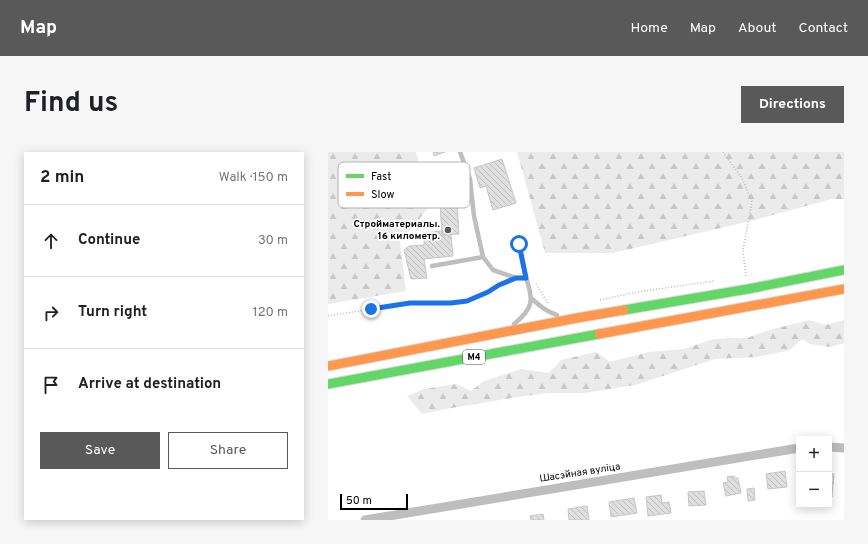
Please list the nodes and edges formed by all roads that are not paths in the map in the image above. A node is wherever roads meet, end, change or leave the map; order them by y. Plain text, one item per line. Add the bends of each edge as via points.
1 (460, 152) edge
2 (464, 162) edge
3 (470, 179) edge
4 (519, 244) dead end
5 (483, 257) junction
6 (432, 266) dead end
7 (844, 270) edge
8 (526, 278) junction
9 (844, 291) edge
10 (531, 298) junction
11 (577, 318) junction
12 (501, 333) junction
13 (328, 366) edge
14 (328, 384) edge
15 (832, 447) edge
16 (844, 448) edge
17 (796, 449) edge
18 (398, 517) edge
19 (365, 520) edge

1 - 2 lane
3 - 5 lane via 474,216
4 - 8 lane
5 - 6 lane
5 - 8 lane via 493,270 516,278
7 - 11 highway, М4
8 - 10 lane
9 - 14 highway, М4
10 - 11 lane via 541,307 559,316
10 - 12 lane via 528,311
11 - 12 highway, М4
12 - 13 highway, М4
15 - 16 street
17 - 18 street, Шасэйная вуліца
18 - 19 street, Шасэйная вуліца

